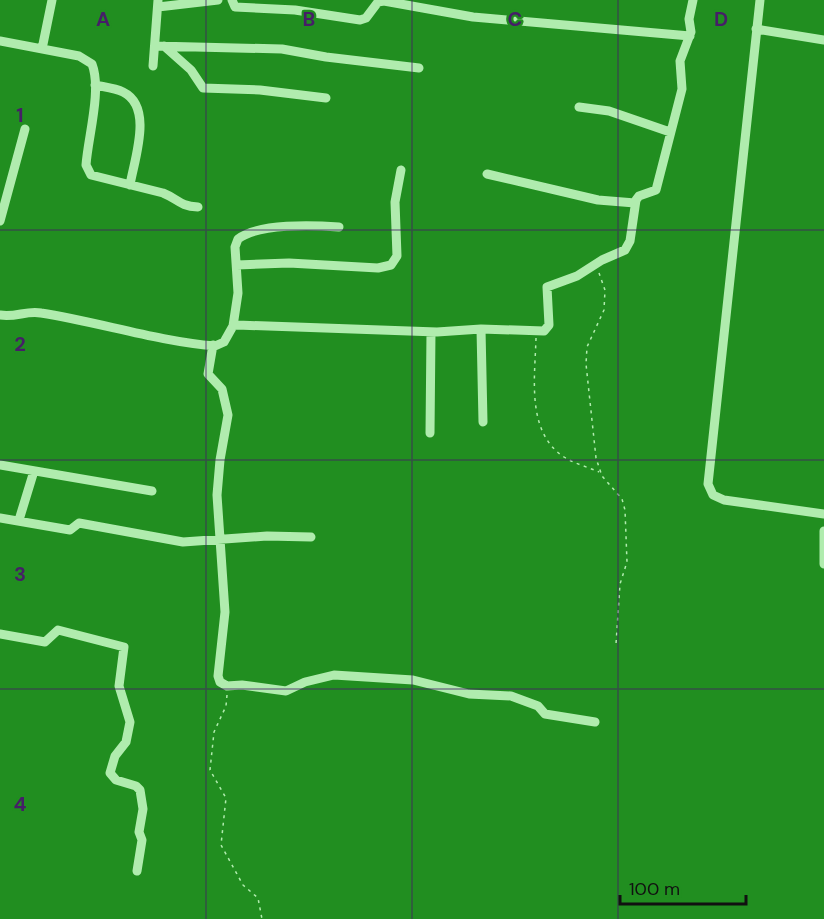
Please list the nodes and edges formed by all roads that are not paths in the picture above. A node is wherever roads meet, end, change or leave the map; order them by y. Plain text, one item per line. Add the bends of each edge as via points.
1 (52, 0) edge
2 (218, 0) edge
3 (232, 0) edge
4 (691, 0) edge
5 (760, 0) edge
6 (158, 2) edge
7 (756, 29) junction
8 (690, 36) junction
9 (824, 40) edge
10 (0, 41) edge
11 (160, 46) junction
12 (42, 50) junction
13 (153, 66) dead end
14 (419, 68) dead end
15 (95, 85) junction
16 (326, 98) dead end
17 (579, 107) dead end
18 (25, 129) dead end
19 (670, 132) junction
20 (401, 170) dead end
21 (487, 174) dead end
22 (130, 185) junction
23 (635, 203) junction
24 (198, 207) dead end
25 (0, 221) edge
26 (339, 227) dead end
27 (237, 265) junction
28 (0, 315) edge
29 (233, 326) junction
30 (481, 329) junction
31 (431, 332) junction
32 (213, 345) junction
33 (483, 422) dead end
34 (430, 433) dead end
35 (0, 465) edge
36 (34, 471) junction
37 (152, 490) dead end
38 (824, 514) edge
39 (0, 518) edge
40 (19, 520) junction
41 (824, 531) edge
42 (311, 537) dead end
43 (219, 539) junction
44 (824, 564) edge
45 (0, 634) edge
46 (595, 722) dead end
47 (136, 871) dead end

1 - 12 street
2 - 6 street
3 - 8 street via 235,7 295,10 360,20 376,3 384,1 473,16
4 - 8 street
5 - 7 street
6 - 11 street
7 - 9 street
7 - 38 street via 708,484 713,495 724,500
8 - 19 street via 682,52 683,86
10 - 12 street
11 - 13 street
11 - 14 street via 282,49
11 - 16 street via 191,70 203,88
12 - 15 street via 89,60
15 - 22 street via 124,92 137,109 140,125
15 - 22 street via 86,169 95,177
17 - 19 street via 616,113
18 - 25 street
19 - 23 street via 656,190 639,196
20 - 27 street via 395,202 397,256 391,265
21 - 23 street via 598,200
22 - 24 street via 171,196 180,205
23 - 30 street via 627,247 567,280 549,284 546,330
26 - 27 street via 305,225 241,236 235,247
27 - 29 street via 238,303
28 - 32 street via 38,312
29 - 31 street
29 - 32 street via 224,342
30 - 31 street
30 - 33 street
31 - 34 street
32 - 43 street via 208,374 222,389 228,416 218,480
35 - 36 street
36 - 37 street
36 - 40 street
39 - 40 street
40 - 43 street via 70,530 80,523 183,542
41 - 44 street
42 - 43 street
43 - 46 street via 225,612 218,676 227,686 286,691 334,675 413,680 469,694 503,694 538,706 545,714
45 - 47 street via 45,642 58,630 124,647 119,686 130,722 126,742 114,756 110,773 116,780 140,790 142,840

